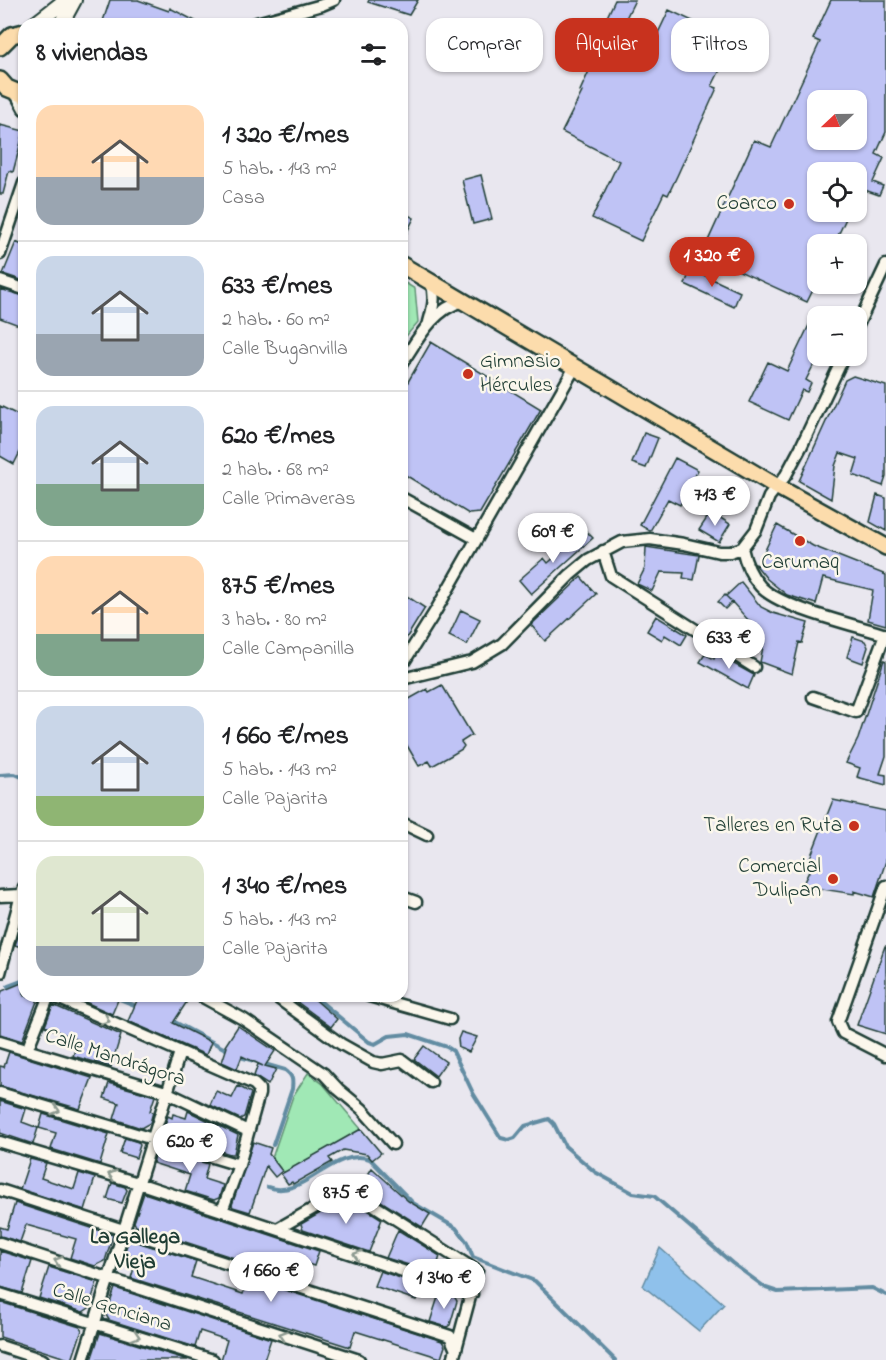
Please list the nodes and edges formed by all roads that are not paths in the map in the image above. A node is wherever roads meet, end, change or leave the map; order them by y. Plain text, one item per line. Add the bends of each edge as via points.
1 (66, 0) edge
2 (74, 0) edge
3 (334, 0) edge
4 (43, 18) edge
5 (64, 18) edge
6 (275, 18) edge
7 (18, 34) edge
8 (0, 47) edge
9 (0, 81) edge
10 (18, 93) edge
11 (18, 214) edge
12 (0, 254) edge
13 (886, 265) edge
14 (408, 268) edge
15 (0, 281) edge
16 (432, 282) junction
17 (18, 287) edge
18 (463, 301) junction
19 (867, 306) edge
20 (428, 325) junction
21 (408, 354) edge
22 (839, 366) edge
23 (575, 367) junction
24 (776, 486) junction
25 (408, 501) edge
26 (476, 539) junction
27 (886, 547) edge
28 (742, 548) junction
29 (603, 551) junction
30 (885, 635) edge
31 (408, 655) edge
32 (753, 667) dead end
33 (408, 678) edge
34 (813, 697) dead end
35 (408, 826) edge
36 (427, 835) dead end
37 (886, 886) edge
38 (18, 894) edge
39 (0, 896) edge
40 (408, 899) edge
41 (416, 902) dead end
42 (18, 910) edge
43 (0, 973) edge
44 (46, 1002) edge
45 (66, 1002) edge
46 (212, 1002) edge
47 (283, 1002) edge
48 (390, 1002) edge
49 (450, 1019) dead end
50 (0, 1042) edge
51 (27, 1050) junction
52 (180, 1052) junction
53 (886, 1055) edge
54 (430, 1082) dead end
55 (166, 1092) junction
56 (0, 1093) edge
57 (248, 1131) junction
58 (152, 1139) junction
59 (0, 1143) edge
60 (393, 1144) dead end
61 (239, 1165) junction
62 (138, 1183) junction
63 (0, 1190) edge
64 (222, 1211) junction
65 (279, 1228) junction
66 (124, 1230) junction
67 (0, 1243) edge
68 (110, 1278) junction
69 (0, 1294) edge
70 (472, 1294) junction
71 (94, 1322) junction
72 (463, 1329) junction
73 (450, 1336) junction
74 (0, 1346) edge
75 (455, 1355) edge
76 (43, 1360) edge
77 (83, 1360) edge
78 (213, 1360) edge
79 (358, 1360) edge

1 - 4 main road
2 - 5 main road
3 - 6 street
7 - 8 main road
9 - 10 main road
11 - 12 street
13 - 19 street
14 - 16 main road
15 - 17 street
16 - 18 main road
16 - 20 street via 434,305
18 - 20 street via 451,304
18 - 23 main road
20 - 21 street
22 - 24 street via 801,447
23 - 24 main road
23 - 26 street
24 - 27 main road
24 - 28 street via 756,530
25 - 26 street
26 - 31 street
28 - 29 street via 719,552 650,539 622,542
28 - 30 street via 760,587 783,603
29 - 32 street via 611,576
29 - 33 street via 570,575 502,644 472,662
30 - 34 street via 856,712
35 - 36 street
37 - 53 street via 837,1022 843,1033
38 - 39 street
40 - 41 street
42 - 43 street
44 - 51 street
45 -> 52 street
46 - 60 street via 324,1074
47 - 54 street via 340,1044 373,1062 402,1060
48 - 49 street
50 - 51 street, Calle Mandrágora
51 - 55 street, Calle Mandrágora
52 - 55 street
52 - 57 street via 259,1089
55 - 57 street, Calle Mandrágora
55 - 58 street
56 -> 58 street
57 - 61 street
58 - 61 street
58 - 62 street
62 -> 59 street
61 - 64 street
62 - 64 street
62 - 66 street
63 - 66 street
64 - 65 street
70 -> 65 street
65 - 70 street via 346,1190 477,1271
66 - 68 street
66 - 73 street
68 -> 67 street
68 - 71 street
79 -> 68 street
69 - 71 street, Calle Genciana
70 - 72 street
71 - 77 street
71 -> 78 street, Calle Genciana
72 - 73 street
72 - 75 street
73 - 75 street
74 - 76 street

